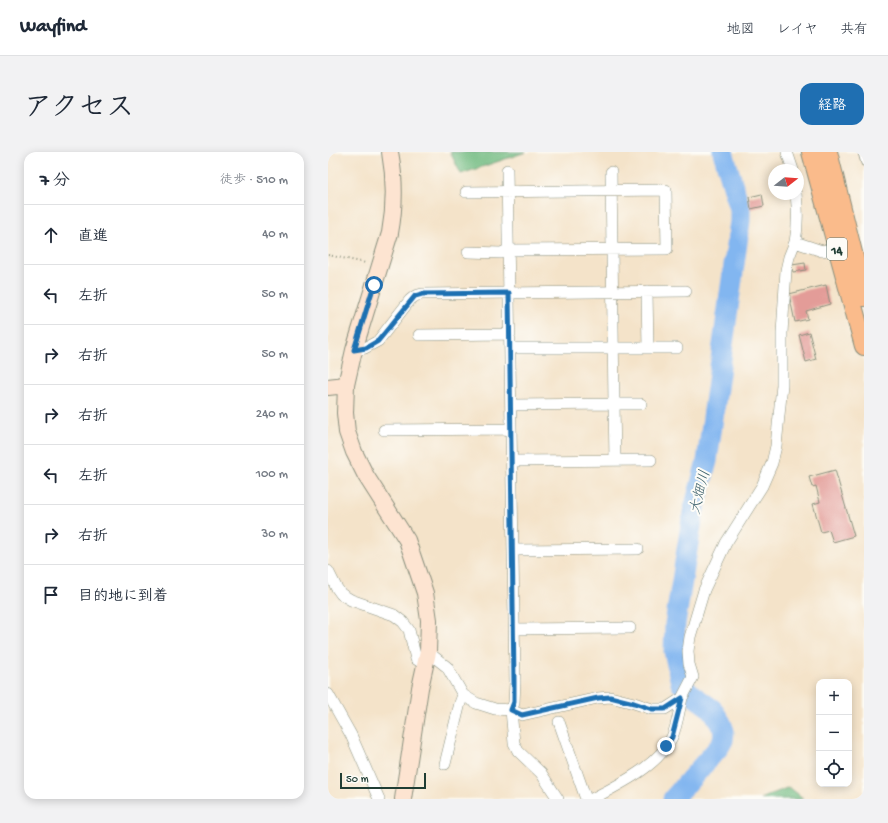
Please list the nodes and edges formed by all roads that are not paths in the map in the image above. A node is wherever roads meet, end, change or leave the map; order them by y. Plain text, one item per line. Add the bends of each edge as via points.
1 (390, 152) edge
2 (787, 152) edge
3 (811, 152) edge
4 (828, 152) edge
5 (861, 152) edge
6 (864, 162) edge
7 (791, 164) edge
8 (507, 170) dead end
9 (611, 172) dead end
10 (611, 190) junction
11 (508, 191) junction
12 (466, 192) dead end
13 (797, 200) edge
14 (796, 242) junction
15 (844, 247) junction
16 (612, 249) junction
17 (508, 250) junction
18 (468, 252) dead end
19 (860, 290) edge
20 (647, 291) junction
21 (686, 291) dead end
22 (612, 292) junction
23 (509, 293) junction
24 (510, 334) junction
25 (419, 335) dead end
26 (864, 346) edge
27 (510, 348) junction
28 (613, 348) junction
29 (648, 348) junction
30 (677, 348) dead end
31 (354, 350) junction
32 (346, 385) junction
33 (328, 387) edge
34 (614, 404) junction
35 (641, 404) dead end
36 (511, 405) junction
37 (511, 429) junction
38 (384, 430) dead end
39 (615, 460) junction
40 (651, 460) dead end
41 (511, 461) junction
42 (638, 549) dead end
43 (513, 550) junction
44 (328, 571) edge
45 (630, 628) dead end
46 (514, 629) junction
47 (426, 658) junction
48 (328, 694) edge
49 (463, 695) junction
50 (682, 697) junction
51 (511, 710) junction
52 (559, 722) dead end
53 (445, 764) dead end
54 (378, 799) edge
55 (403, 799) edge
56 (558, 799) edge
57 (586, 799) edge
58 (592, 799) edge

1 - 31 street via 394,192 390,233
2 - 7 street
3 - 15 main road, 14
4 - 15 main road, 14
5 - 6 lane
8 - 11 street
9 - 10 street
10 - 11 street
10 - 16 street
10 - 16 street via 666,190 667,249
11 - 12 street
11 - 17 street
13 - 14 street
14 - 15 street via 822,251
14 - 50 street via 786,270 782,385 772,463 762,486 726,543 704,590 688,651 693,677
15 - 19 main road, 14
16 - 17 street
16 - 22 street
17 - 18 street via 501,253
17 - 23 street
19 - 26 main road, 14
20 - 21 street
20 - 22 street
20 - 29 street
22 - 23 street
22 - 28 street
23 - 24 street
23 - 31 street via 415,296 378,341 366,348
24 - 25 street
24 - 27 street
27 - 28 street
27 - 36 street
28 - 29 street
28 - 34 street
29 - 30 street
31 - 32 street
32 - 33 street
32 - 47 street via 345,413 354,452 366,476 407,540 425,593 429,620
34 - 35 street
34 - 36 street
34 - 39 street
36 - 37 street
37 - 38 street
37 - 41 street
39 - 40 street
39 - 41 street
41 - 43 street
42 - 43 street
43 - 46 street
44 - 47 street via 341,594 394,615 403,622 408,630 416,659
45 - 46 street
46 - 51 street via 514,702
47 - 49 street via 446,667
47 - 55 street
48 - 54 street via 351,735
49 - 51 street via 476,704
49 - 53 street
50 - 51 street via 665,709 652,709 610,697 580,701 522,715
50 - 58 street via 672,737 666,746 633,776
51 - 56 street via 514,743 518,751 541,773
52 - 57 street

